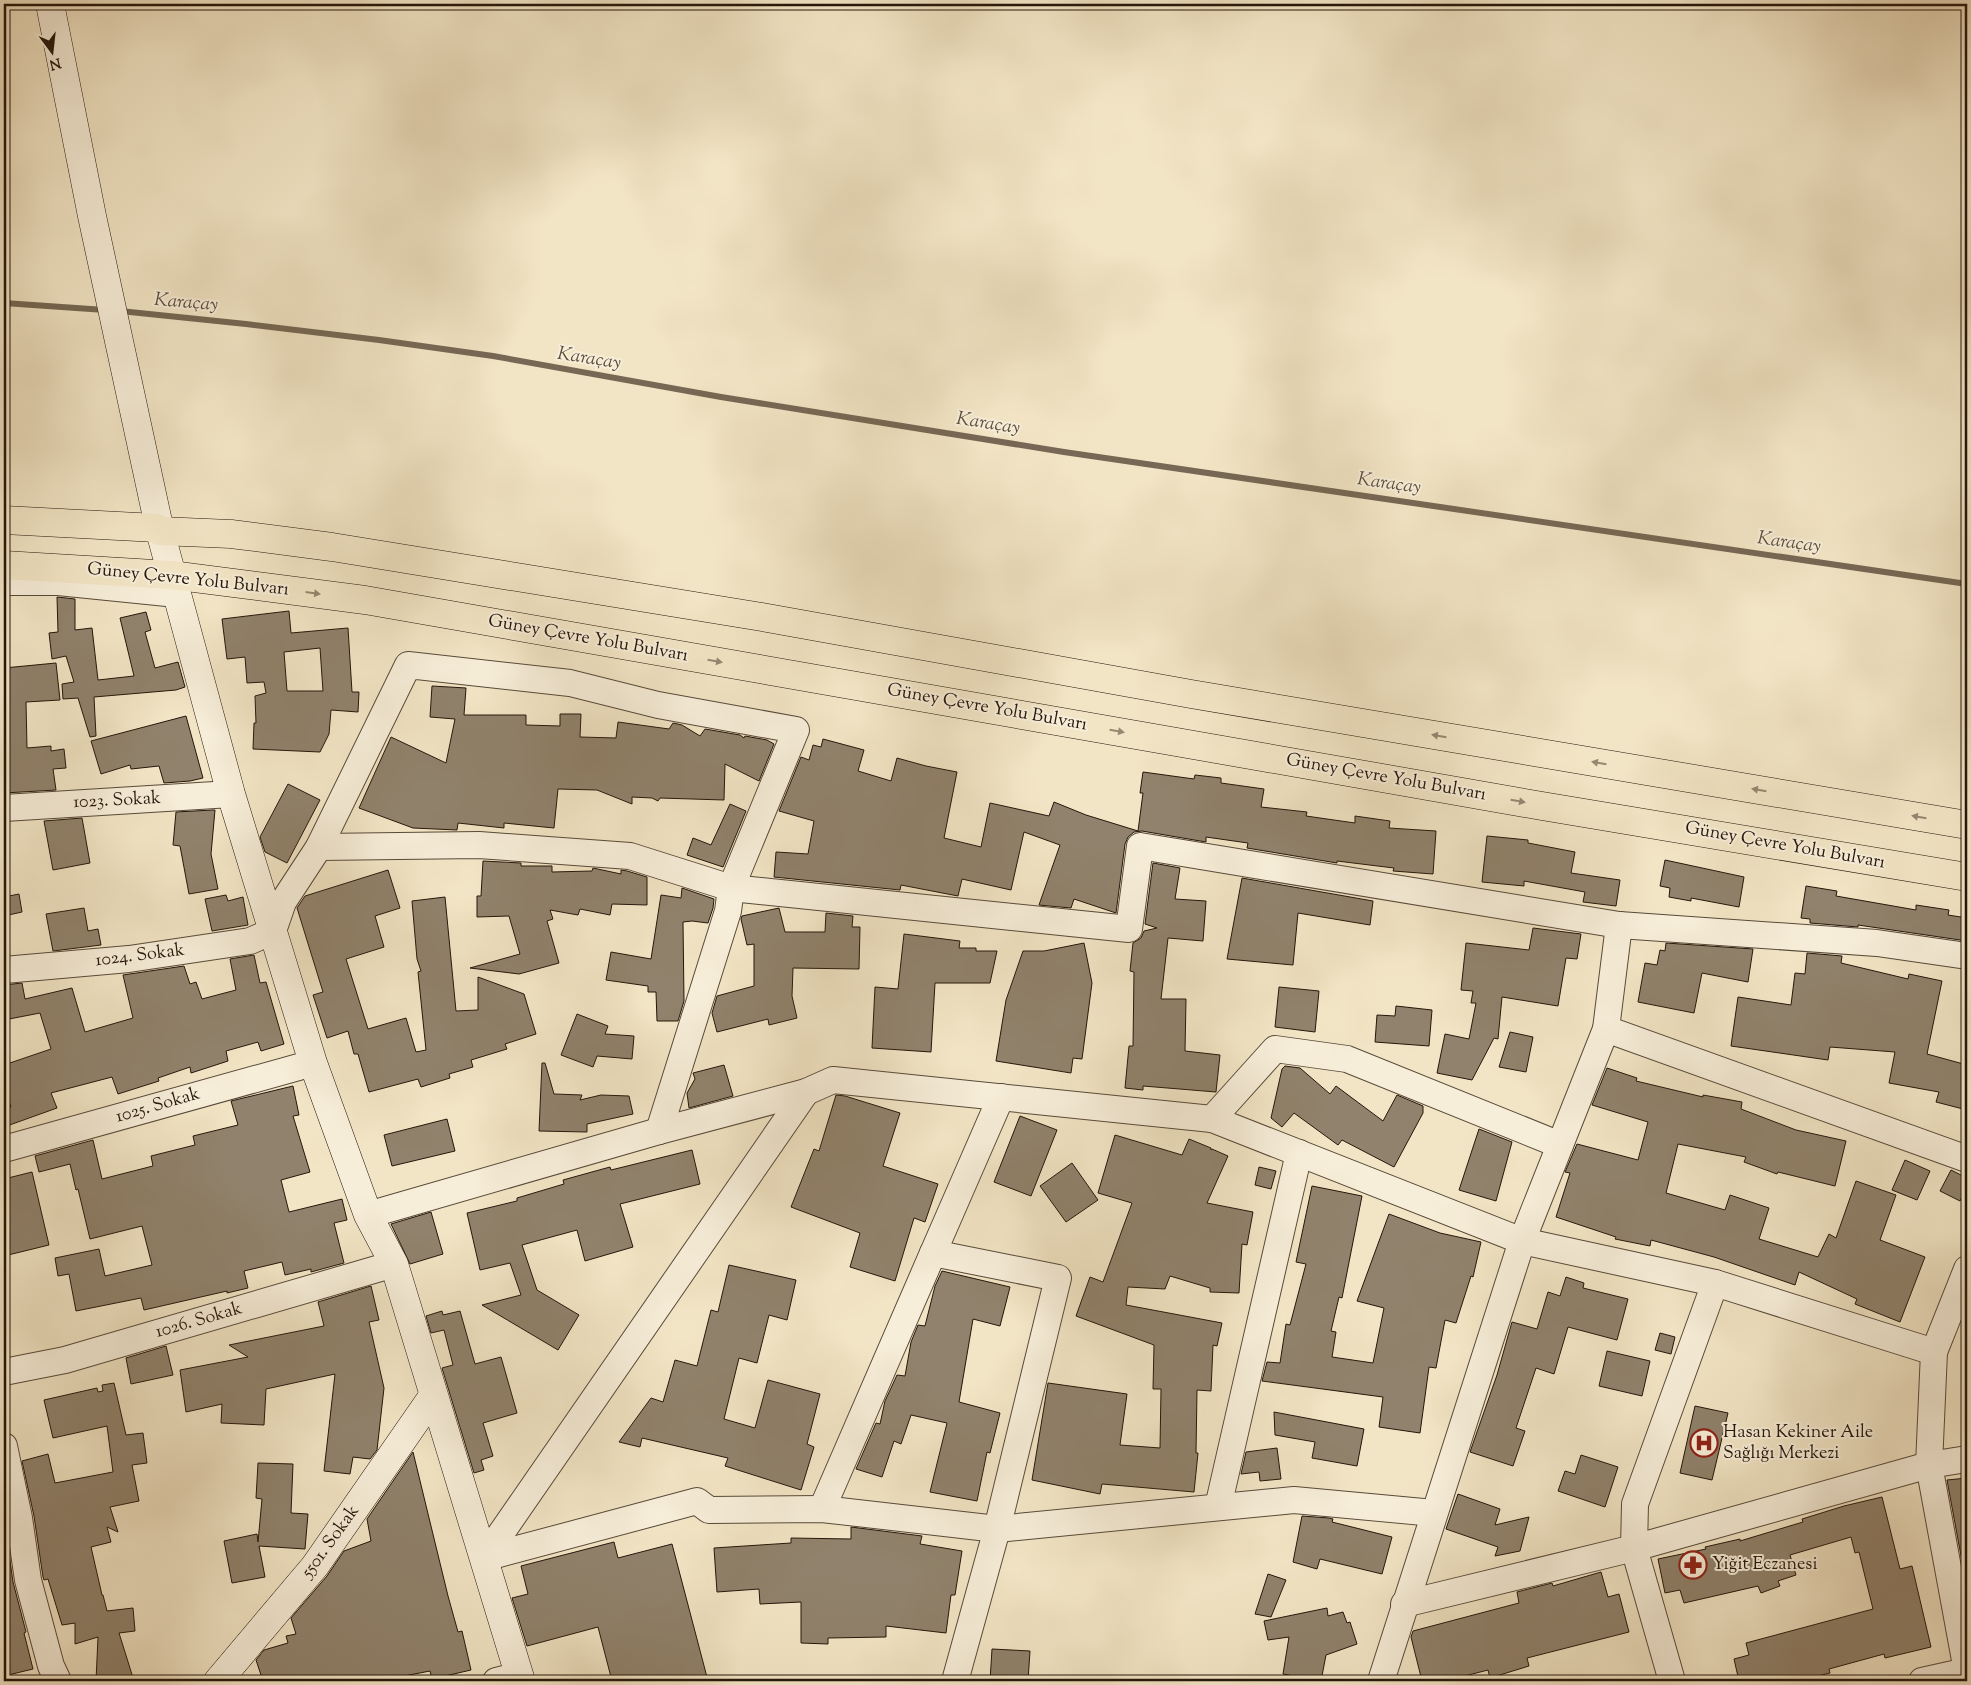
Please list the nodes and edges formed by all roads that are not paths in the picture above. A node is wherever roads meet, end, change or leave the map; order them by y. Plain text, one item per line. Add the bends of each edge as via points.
1 (50, 4) edge
2 (4, 520) edge
3 (160, 531) junction
4 (4, 564) edge
5 (4, 582) edge
6 (174, 585) junction
7 (230, 794) junction
8 (4, 808) edge
9 (1967, 825) edge
10 (319, 847) junction
11 (1967, 877) edge
12 (731, 888) junction
13 (1619, 925) junction
14 (273, 931) junction
15 (1967, 956) edge
16 (4, 970) edge
17 (1606, 1029) junction
18 (313, 1063) junction
19 (806, 1092) junction
20 (1000, 1097) junction
21 (1212, 1119) junction
22 (659, 1131) junction
23 (1560, 1145) junction
24 (4, 1149) edge
25 (1299, 1153) junction
26 (1967, 1159) edge
27 (368, 1215) junction
28 (1522, 1241) junction
29 (933, 1253) junction
30 (394, 1264) junction
31 (1967, 1269) edge
32 (1715, 1283) junction
33 (1934, 1352) junction
34 (4, 1372) edge
35 (433, 1396) junction
36 (4, 1446) edge
37 (1967, 1459) edge
38 (1929, 1465) junction
39 (1218, 1507) junction
40 (822, 1509) junction
41 (1434, 1513) junction
42 (996, 1529) junction
43 (1634, 1548) junction
44 (484, 1558) junction
45 (1404, 1604) junction
46 (1967, 1671) edge
47 (512, 1679) edge
48 (58, 1681) edge
49 (218, 1681) edge
50 (955, 1681) edge
51 (1380, 1681) edge
52 (1672, 1681) edge
53 (1922, 1681) edge
54 (1964, 1681) edge

1 - 3 street
2 - 3 highway via 157,528
3 - 6 street
9 -> 3 highway via 1191,694 752,615 332,547 232,534
4 - 6 highway, Güney Çevre Yolu Bulvarı
5 - 6 street
6 - 7 street
6 -> 11 highway, Güney Çevre Yolu Bulvarı via 375,602
7 - 8 street, 1023. Sokak
7 - 14 street
10 - 12 street via 480,845 630,856
10 - 12 street via 408,665 570,683 658,705 796,730
10 - 14 street via 282,902
12 - 13 street via 1129,929 1140,846
12 - 22 street via 728,911
13 - 15 street via 1878,943
13 - 17 street
14 - 16 street, 1024. Sokak via 250,941 129,959
14 - 18 street
17 - 23 street
17 - 26 street
18 - 24 street, 1025. Sokak
18 - 27 street
19 - 20 street via 833,1080
19 - 22 street
19 - 44 street
20 - 21 street
20 - 29 street
21 - 23 street via 1275,1049 1347,1059
21 - 25 street
22 - 27 street
23 - 28 street
25 - 28 street
25 - 39 street
27 - 30 street
28 - 32 street
28 - 41 street
29 - 40 street
29 - 42 street via 1058,1278
30 - 34 street, 1026. Sokak via 65,1360
30 - 35 street
31 - 33 street
32 - 33 street
32 - 43 street via 1635,1504
33 - 38 street
35 - 44 street
35 - 49 street, 5501. Sokak via 316,1566
36 - 48 street via 28,1580
37 - 38 street
38 - 43 street
38 - 46 street
39 - 41 street via 1294,1500
39 - 42 street
40 - 42 street
40 - 44 street via 709,1510 697,1501
41 - 45 street
42 - 50 street
43 - 45 street
43 - 52 street
44 - 47 street
45 - 51 street
46 - 53 street
46 - 54 street

